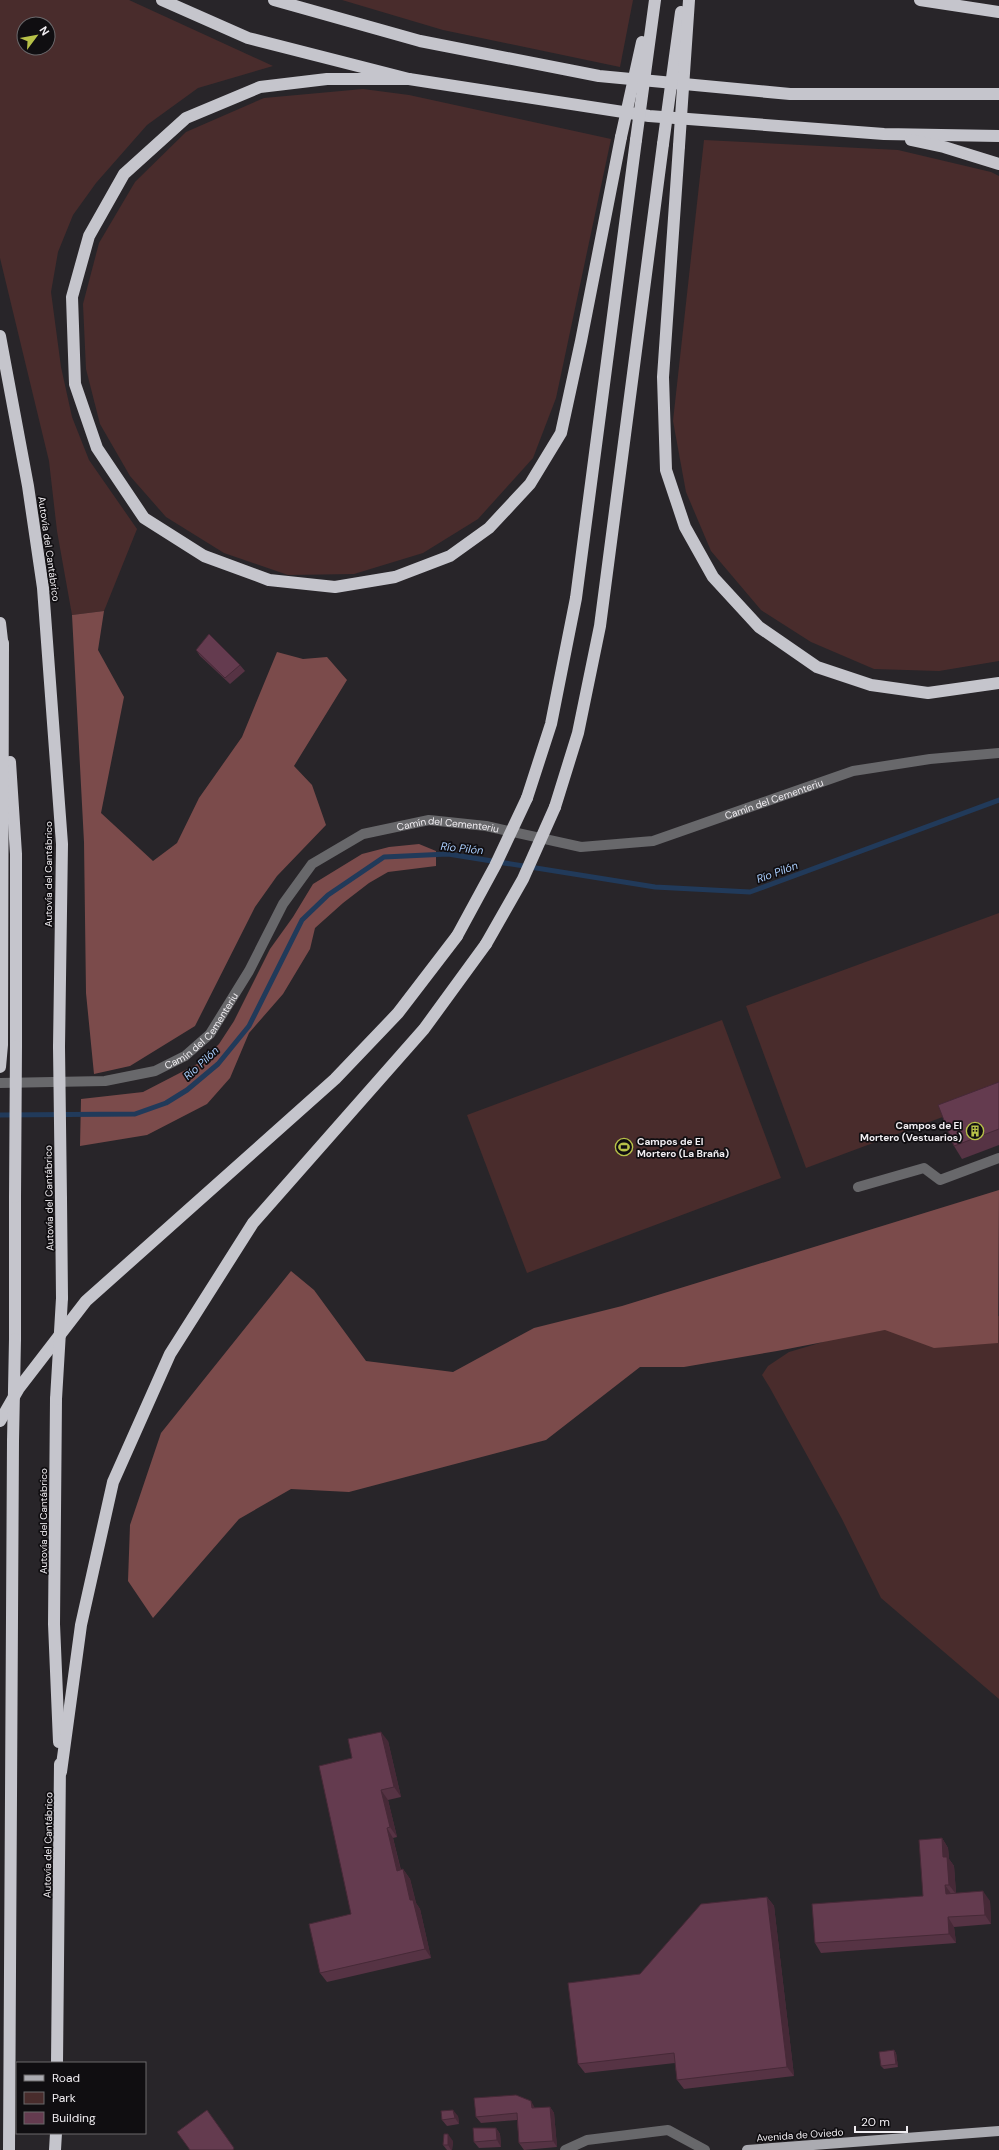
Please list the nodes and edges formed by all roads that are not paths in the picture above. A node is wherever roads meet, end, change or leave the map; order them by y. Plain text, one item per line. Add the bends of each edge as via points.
1 (162, 0) edge
2 (274, 0) edge
3 (651, 0) edge
4 (655, 0) edge
5 (682, 0) edge
6 (689, 0) edge
7 (920, 0) edge
8 (999, 12) edge
9 (409, 79) junction
10 (999, 94) edge
11 (884, 134) junction
12 (999, 136) edge
13 (999, 164) edge
14 (0, 336) edge
15 (0, 623) edge
16 (3, 643) junction
17 (999, 682) edge
18 (999, 753) edge
19 (0, 1067) edge
20 (0, 1083) edge
21 (999, 1158) edge
22 (858, 1187) dead end
23 (0, 1421) edge
24 (61, 1772) junction
25 (57, 2062) edge
26 (999, 2131) edge
27 (56, 2134) edge
28 (9, 2150) edge
29 (55, 2150) edge
30 (565, 2150) edge
31 (705, 2150) edge
32 (747, 2150) edge

1 - 9 highway via 248,38
2 - 10 highway via 420,41 599,76 790,94
3 - 9 highway, bridge via 561,433 530,484 489,528 450,556 395,577 335,587 269,580 204,556 144,518 97,448 75,384 72,297 89,236 124,174 186,118 260,87 327,79
4 - 23 highway, bridge via 576,598 552,724 527,798 495,866 457,936 398,1013 335,1079 86,1301 19,1388
5 - 24 highway, bridge via 600,626 578,733 555,807 523,879 486,944 424,1029 254,1223 170,1354 113,1482 81,1625
6 - 17 highway, bridge via 663,377 666,470 685,527 713,577 759,627 817,666 871,685 928,693
7 - 8 highway
9 - 11 highway via 649,116
11 - 12 highway
11 - 13 highway via 944,147
14 - 24 highway, Autovía del Cantábrico, bridge via 28,486 43,588 62,844 59,1047 62,1298 56,1400 54,1624
15 - 16 highway
16 - 19 highway
16 - 28 highway, bridge via 16,854
18 - 20 street, Camín del Cementeriu via 853,771 654,841 581,847 486,826 428,820 363,834 312,864 284,904 249,971 210,1034 185,1056 155,1071 105,1081
21 - 22 street via 940,1180 924,1168
24 - 25 highway, Autovía del Cantábrico
26 - 32 main road, Avenida de Oviedo
27 - 29 highway
30 - 31 street via 587,2140 668,2130

